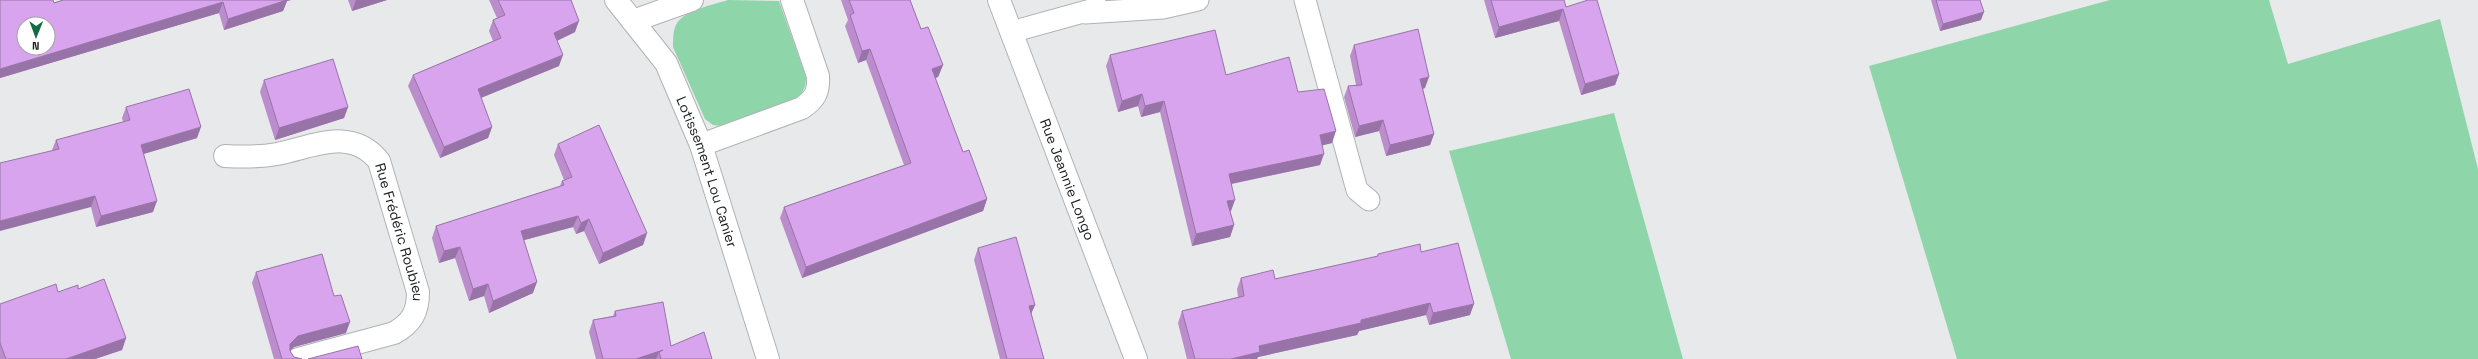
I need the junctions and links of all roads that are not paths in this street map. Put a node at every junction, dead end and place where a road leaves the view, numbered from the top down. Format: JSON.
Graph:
{"nodes":[{"id":1,"x":616,"y":0,"type":"edge"},
{"id":2,"x":692,"y":0,"type":"edge"},
{"id":3,"x":792,"y":0,"type":"edge"},
{"id":4,"x":999,"y":0,"type":"edge"},
{"id":5,"x":1120,"y":0,"type":"edge"},
{"id":6,"x":1198,"y":0,"type":"edge"},
{"id":7,"x":1306,"y":0,"type":"edge"},
{"id":8,"x":1085,"y":13,"type":"junction"},
{"id":9,"x":633,"y":21,"type":"junction"},
{"id":10,"x":1011,"y":32,"type":"junction"},
{"id":11,"x":702,"y":145,"type":"junction"},
{"id":12,"x":225,"y":156,"type":"dead end"},
{"id":13,"x":1359,"y":197,"type":"dead end"},
{"id":14,"x":298,"y":359,"type":"edge"},
{"id":15,"x":768,"y":359,"type":"edge"},
{"id":16,"x":1136,"y":359,"type":"edge"}],
"edges":[{"from":1,"to":9,"type":"street","name":"Lotissement Lou Canier"},
{"from":2,"to":9,"type":"street"},
{"from":3,"to":11,"type":"street"},
{"from":4,"to":10,"type":"street","name":"Rue Jeannie Longo"},
{"from":5,"to":8,"type":"lane"},
{"from":6,"to":8,"type":"lane"},
{"from":7,"to":13,"type":"lane"},
{"from":8,"to":10,"type":"lane"},
{"from":9,"to":11,"type":"street","name":"Lotissement Lou Canier"},
{"from":10,"to":16,"type":"street","name":"Rue Jeannie Longo"},
{"from":11,"to":15,"type":"street","name":"Lotissement Lou Canier"},
{"from":12,"to":14,"type":"street","name":"Rue Frédéric Roubieu"}]}
